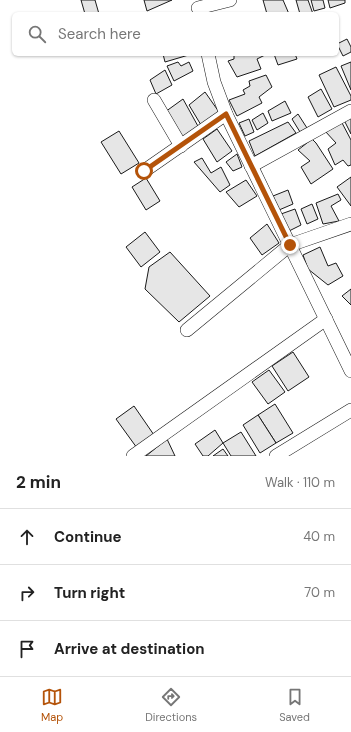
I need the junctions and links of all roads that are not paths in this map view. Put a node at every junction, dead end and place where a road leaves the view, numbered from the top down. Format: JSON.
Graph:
{"nodes":[{"id":1,"x":230,"y":0,"type":"edge"},
{"id":2,"x":198,"y":7,"type":"edge"},
{"id":3,"x":208,"y":56,"type":"edge"},
{"id":4,"x":154,"y":100,"type":"dead end"},
{"id":5,"x":351,"y":111,"type":"edge"},
{"id":6,"x":226,"y":114,"type":"junction"},
{"id":7,"x":181,"y":146,"type":"junction"},
{"id":8,"x":251,"y":166,"type":"junction"},
{"id":9,"x":144,"y":171,"type":"dead end"},
{"id":10,"x":351,"y":224,"type":"edge"},
{"id":11,"x":290,"y":245,"type":"junction"},
{"id":12,"x":326,"y":320,"type":"junction"},
{"id":13,"x":187,"y":330,"type":"dead end"},
{"id":14,"x":351,"y":371,"type":"edge"},
{"id":15,"x":351,"y":410,"type":"edge"},
{"id":16,"x":133,"y":456,"type":"edge"},
{"id":17,"x":276,"y":456,"type":"edge"}],
"edges":[{"from":1,"to":2,"type":"street"},
{"from":3,"to":6,"type":"street"},
{"from":4,"to":7,"type":"street"},
{"from":5,"to":8,"type":"street"},
{"from":6,"to":7,"type":"street"},
{"from":6,"to":8,"type":"street"},
{"from":7,"to":9,"type":"street"},
{"from":8,"to":11,"type":"street"},
{"from":10,"to":11,"type":"street"},
{"from":11,"to":12,"type":"street"},
{"from":11,"to":13,"type":"street"},
{"from":12,"to":14,"type":"street"},
{"from":12,"to":16,"type":"street"},
{"from":15,"to":17,"type":"street"}]}
